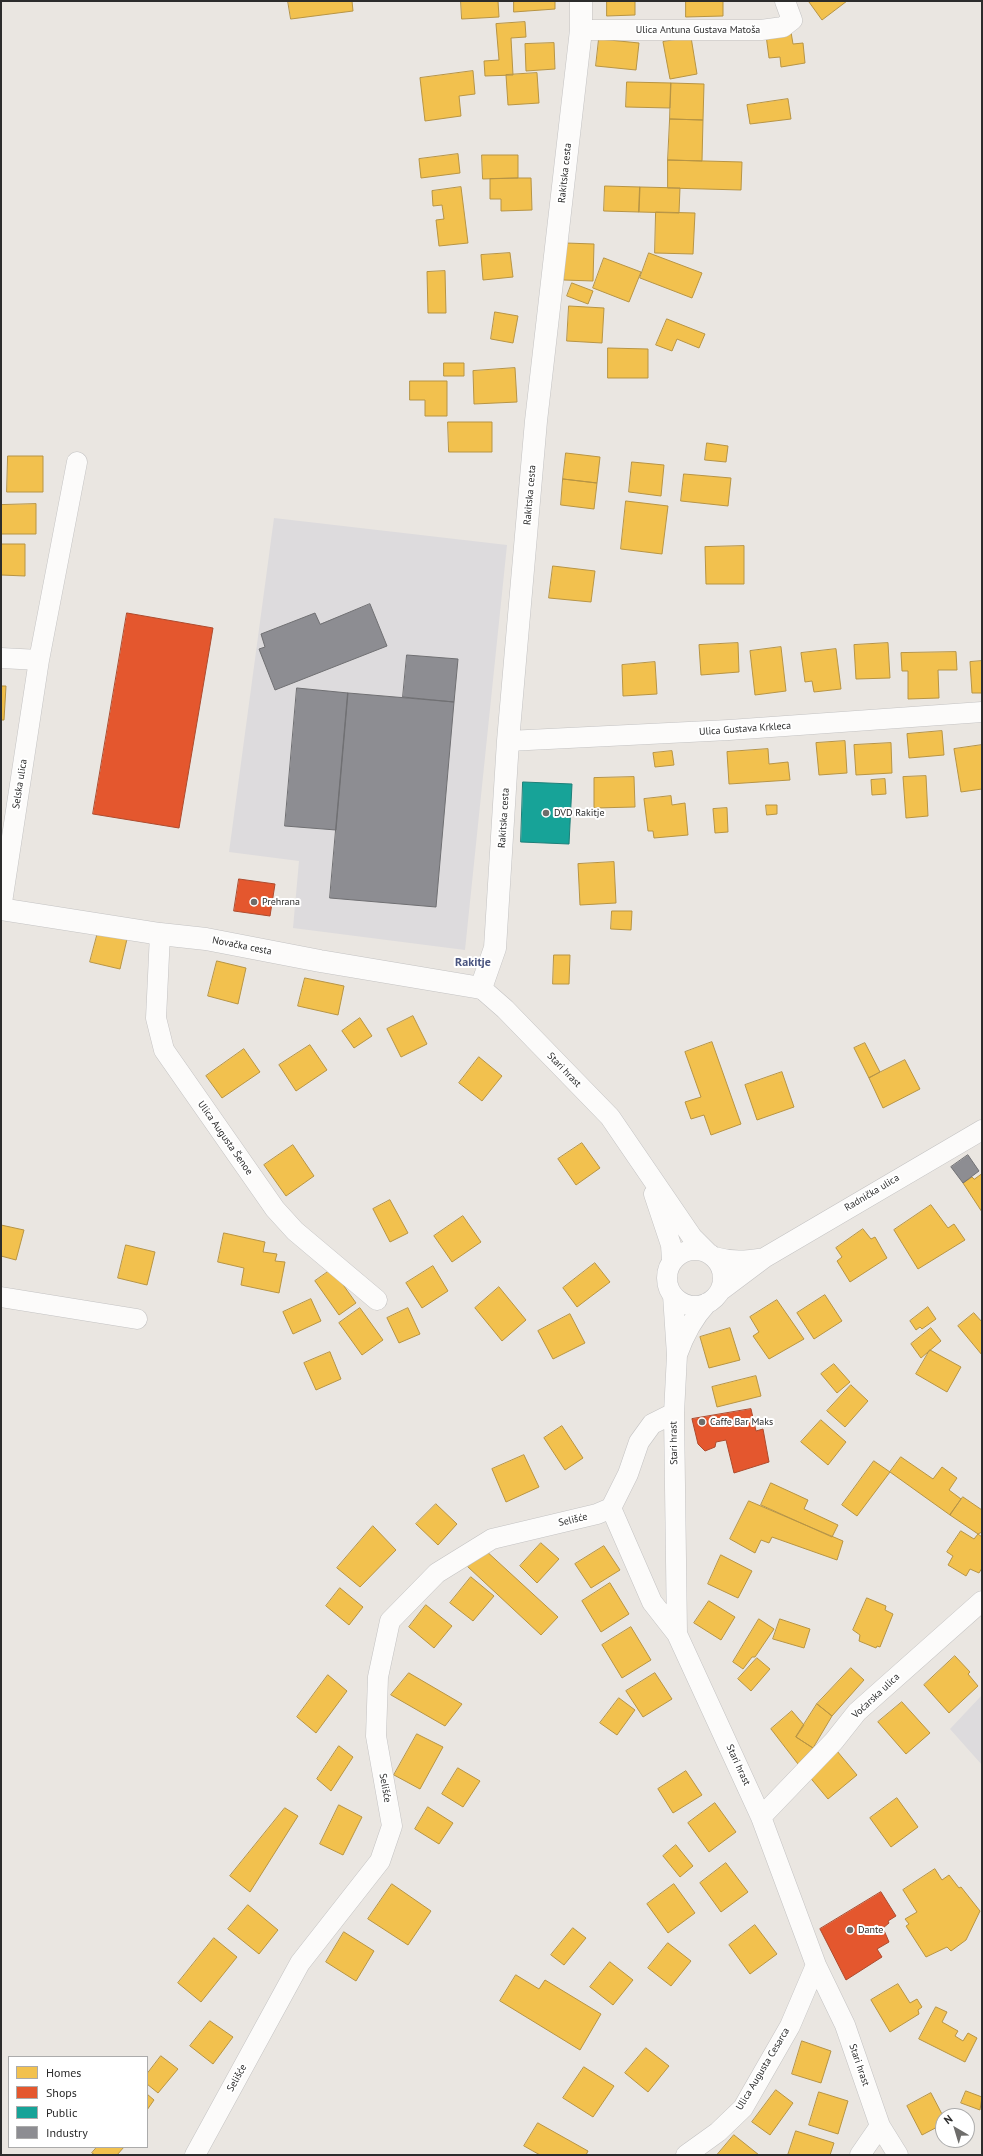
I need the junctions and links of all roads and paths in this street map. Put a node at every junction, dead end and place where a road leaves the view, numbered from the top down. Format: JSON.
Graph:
{"nodes":[{"id":1,"x":581,"y":1,"type":"edge"},
{"id":2,"x":785,"y":1,"type":"edge"},
{"id":3,"x":581,"y":30,"type":"junction"},
{"id":4,"x":77,"y":462,"type":"dead end"},
{"id":5,"x":1,"y":658,"type":"edge"},
{"id":6,"x":38,"y":660,"type":"junction"},
{"id":7,"x":982,"y":712,"type":"edge"},
{"id":8,"x":508,"y":742,"type":"junction"},
{"id":9,"x":1,"y":909,"type":"edge"},
{"id":10,"x":160,"y":934,"type":"junction"},
{"id":11,"x":482,"y":988,"type":"junction"},
{"id":12,"x":982,"y":1130,"type":"edge"},
{"id":13,"x":639,"y":1159,"type":"junction"},
{"id":14,"x":710,"y":1254,"type":"junction"},
{"id":15,"x":764,"y":1258,"type":"junction"},
{"id":16,"x":672,"y":1260,"type":"junction"},
{"id":17,"x":673,"y":1295,"type":"junction"},
{"id":18,"x":1,"y":1297,"type":"edge"},
{"id":19,"x":713,"y":1297,"type":"junction"},
{"id":20,"x":378,"y":1300,"type":"dead end"},
{"id":21,"x":137,"y":1319,"type":"dead end"},
{"id":22,"x":677,"y":1355,"type":"junction"},
{"id":23,"x":674,"y":1414,"type":"junction"},
{"id":24,"x":611,"y":1508,"type":"junction"},
{"id":25,"x":982,"y":1601,"type":"edge"},
{"id":26,"x":677,"y":1634,"type":"junction"},
{"id":27,"x":761,"y":1817,"type":"junction"},
{"id":28,"x":816,"y":1965,"type":"junction"},
{"id":29,"x":880,"y":2126,"type":"junction"},
{"id":30,"x":195,"y":2155,"type":"edge"},
{"id":31,"x":686,"y":2155,"type":"edge"},
{"id":32,"x":860,"y":2155,"type":"edge"},
{"id":33,"x":898,"y":2155,"type":"edge"}],
"edges":[{"from":1,"to":3,"type":"street","name":"Rakitska cesta"},
{"from":2,"to":3,"type":"street","name":"Ulica Antuna Gustava Matoša"},
{"from":3,"to":8,"type":"street","name":"Rakitska cesta"},
{"from":4,"to":6,"type":"street","name":"Selska ulica"},
{"from":5,"to":6,"type":"street"},
{"from":6,"to":9,"type":"street","name":"Selska ulica"},
{"from":7,"to":8,"type":"street","name":"Ulica Gustava Krkleca"},
{"from":8,"to":11,"type":"street","name":"Rakitska cesta"},
{"from":9,"to":10,"type":"street","name":"Novačka cesta"},
{"from":10,"to":11,"type":"street","name":"Novačka cesta"},
{"from":10,"to":20,"type":"street","name":"Ulica Augusta Šenoe"},
{"from":11,"to":13,"type":"street","name":"Stari hrast"},
{"from":12,"to":15,"type":"street","name":"Radnička ulica"},
{"from":13,"to":14,"type":"street","name":"Stari hrast"},
{"from":13,"to":16,"type":"street","name":"Stari hrast"},
{"from":14,"to":15,"type":"street","name":"Radnička ulica"},
{"from":14,"to":16,"type":"street"},
{"from":14,"to":19,"type":"street"},
{"from":15,"to":19,"type":"street","name":"Radnička ulica"},
{"from":16,"to":17,"type":"street"},
{"from":17,"to":19,"type":"street"},
{"from":17,"to":22,"type":"street","name":"Stari hrast"},
{"from":18,"to":21,"type":"street"},
{"from":19,"to":22,"type":"street","name":"Stari hrast"},
{"from":22,"to":23,"type":"street","name":"Stari hrast"},
{"from":23,"to":24,"type":"street"},
{"from":23,"to":26,"type":"street","name":"Stari hrast"},
{"from":24,"to":26,"type":"street"},
{"from":24,"to":30,"type":"street","name":"Selišće"},
{"from":25,"to":27,"type":"street","name":"Voćarska ulica"},
{"from":26,"to":27,"type":"street","name":"Stari hrast"},
{"from":27,"to":28,"type":"street","name":"Stari hrast"},
{"from":28,"to":29,"type":"street","name":"Stari hrast"},
{"from":28,"to":31,"type":"street","name":"Ulica Augusta Cesarca"},
{"from":29,"to":32,"type":"street"},
{"from":29,"to":33,"type":"street","name":"Stari hrast"}]}
